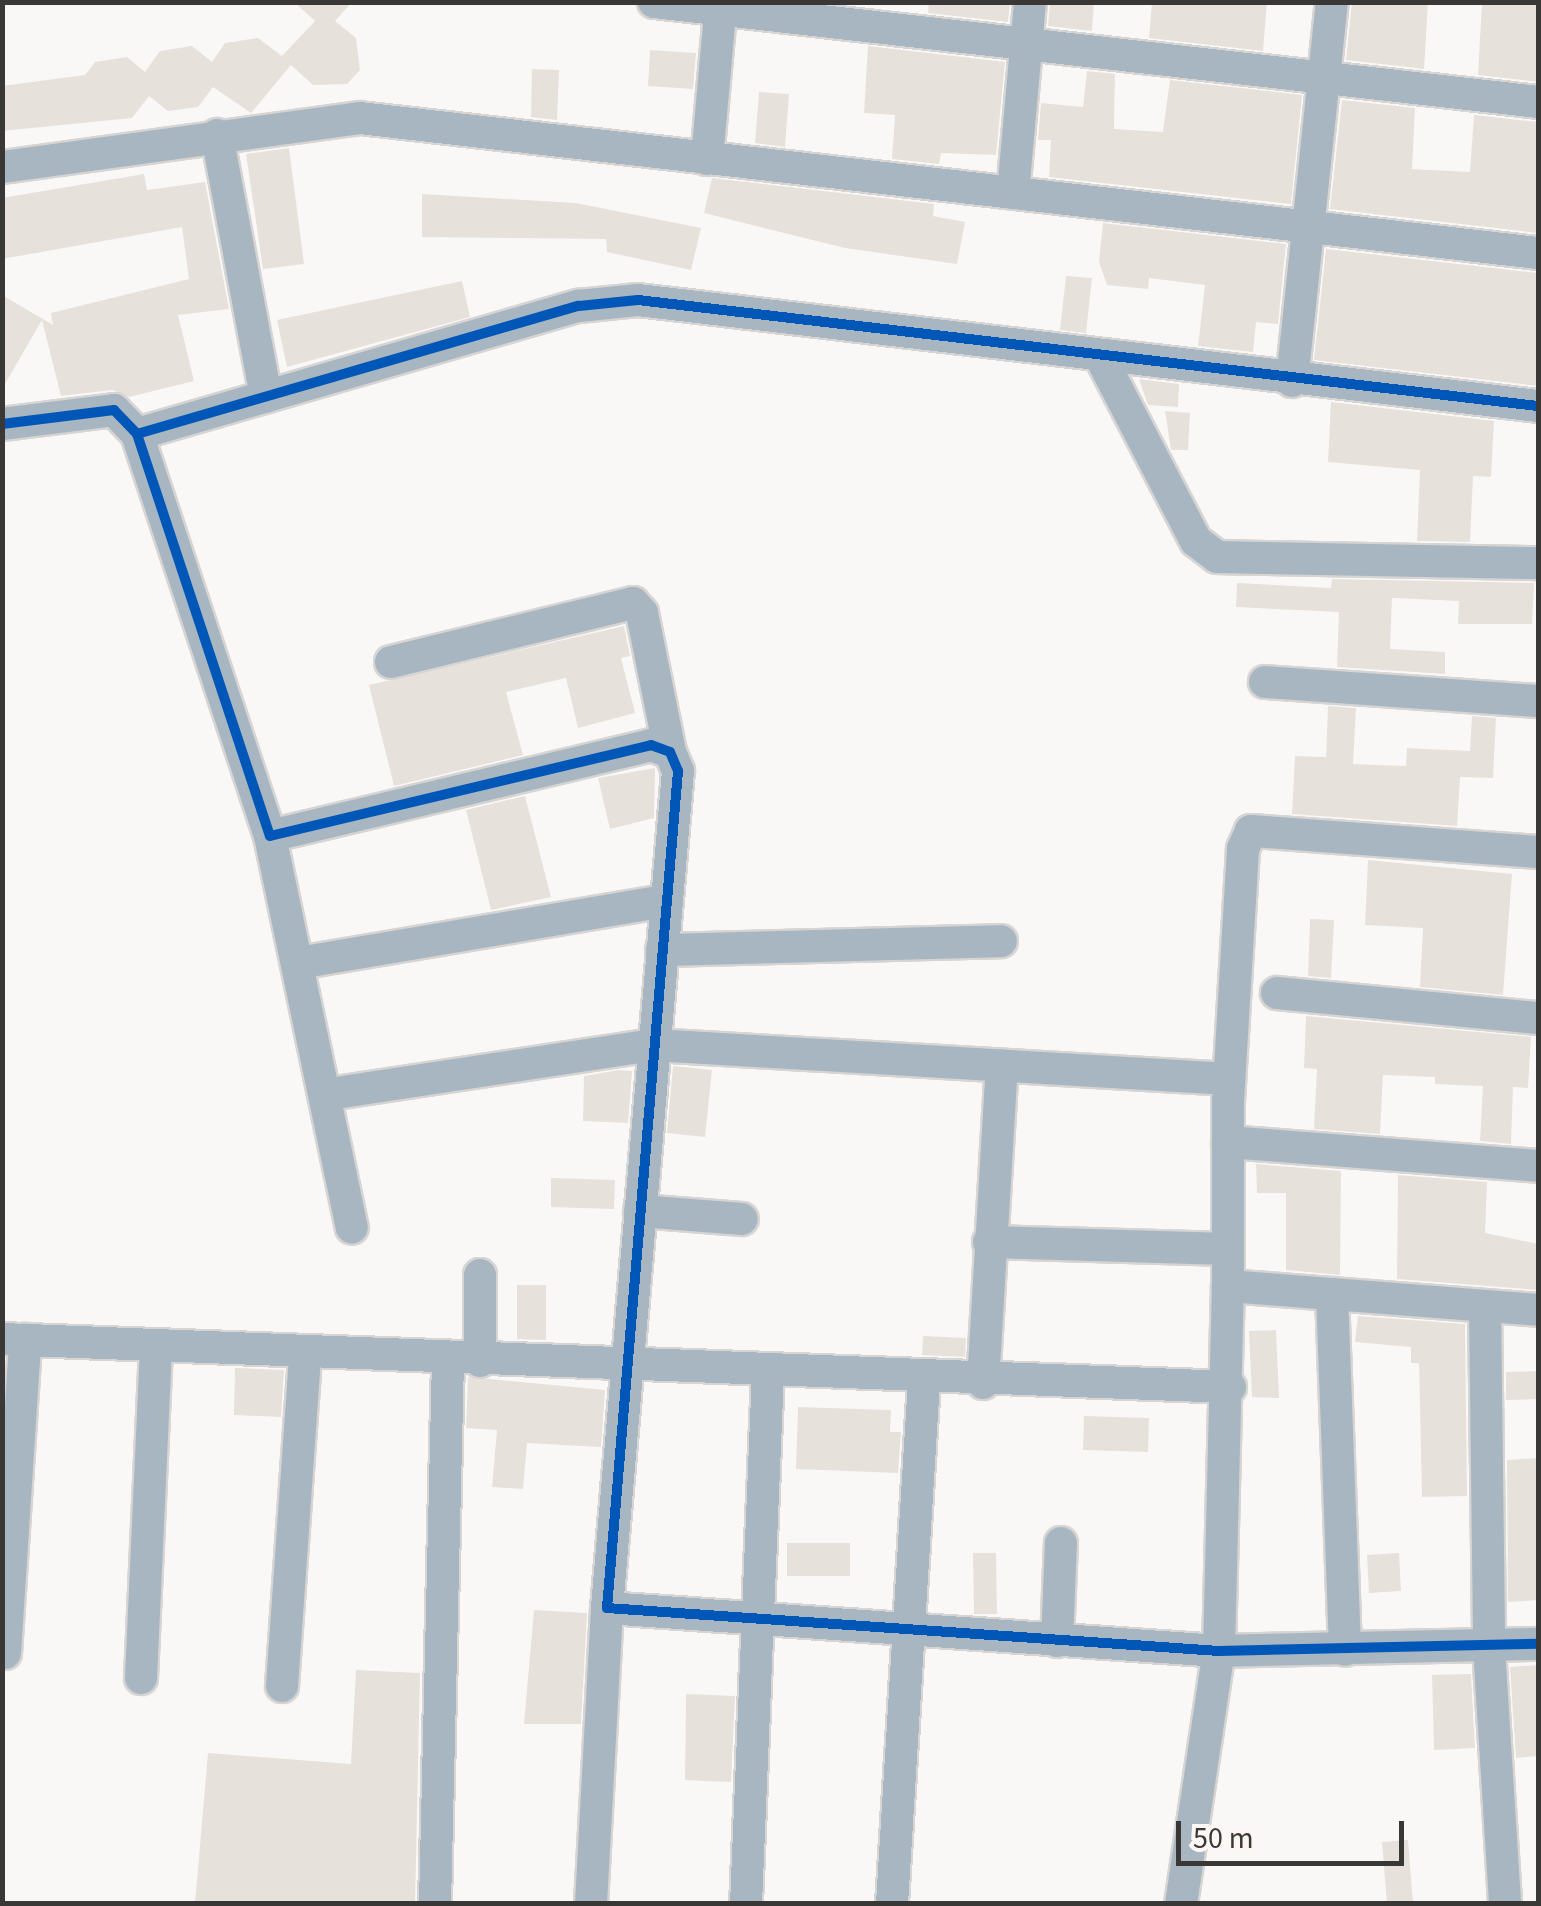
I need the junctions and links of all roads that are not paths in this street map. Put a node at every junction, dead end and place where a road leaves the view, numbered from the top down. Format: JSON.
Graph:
{"nodes":[{"id":1,"x":654,"y":2,"type":"edge"},
{"id":2,"x":1030,"y":2,"type":"edge"},
{"id":3,"x":1332,"y":2,"type":"edge"},
{"id":4,"x":721,"y":6,"type":"edge"},
{"id":5,"x":1026,"y":46,"type":"junction"},
{"id":6,"x":1325,"y":79,"type":"junction"},
{"id":7,"x":1538,"y":102,"type":"edge"},
{"id":8,"x":217,"y":135,"type":"junction"},
{"id":9,"x":707,"y":159,"type":"junction"},
{"id":10,"x":2,"y":168,"type":"edge"},
{"id":11,"x":1013,"y":193,"type":"junction"},
{"id":12,"x":1309,"y":227,"type":"junction"},
{"id":13,"x":1538,"y":253,"type":"edge"},
{"id":14,"x":1101,"y":358,"type":"junction"},
{"id":15,"x":1292,"y":380,"type":"junction"},
{"id":16,"x":266,"y":396,"type":"junction"},
{"id":17,"x":1538,"y":406,"type":"edge"},
{"id":18,"x":2,"y":424,"type":"edge"},
{"id":19,"x":137,"y":434,"type":"junction"},
{"id":20,"x":1538,"y":563,"type":"edge"},
{"id":21,"x":391,"y":662,"type":"dead end"},
{"id":22,"x":1265,"y":682,"type":"dead end"},
{"id":23,"x":1538,"y":701,"type":"edge"},
{"id":24,"x":670,"y":752,"type":"junction"},
{"id":25,"x":270,"y":836,"type":"junction"},
{"id":26,"x":1538,"y":852,"type":"edge"},
{"id":27,"x":666,"y":901,"type":"junction"},
{"id":28,"x":1001,"y":941,"type":"dead end"},
{"id":29,"x":662,"y":950,"type":"junction"},
{"id":30,"x":298,"y":963,"type":"junction"},
{"id":31,"x":1277,"y":993,"type":"dead end"},
{"id":32,"x":1538,"y":1018,"type":"edge"},
{"id":33,"x":654,"y":1045,"type":"junction"},
{"id":34,"x":1002,"y":1066,"type":"junction"},
{"id":35,"x":1229,"y":1079,"type":"junction"},
{"id":36,"x":329,"y":1094,"type":"junction"},
{"id":37,"x":1228,"y":1142,"type":"junction"},
{"id":38,"x":1538,"y":1166,"type":"edge"},
{"id":39,"x":640,"y":1211,"type":"junction"},
{"id":40,"x":742,"y":1219,"type":"dead end"},
{"id":41,"x":352,"y":1228,"type":"dead end"},
{"id":42,"x":989,"y":1242,"type":"junction"},
{"id":43,"x":1228,"y":1249,"type":"junction"},
{"id":44,"x":480,"y":1276,"type":"dead end"},
{"id":45,"x":1228,"y":1286,"type":"junction"},
{"id":46,"x":1332,"y":1294,"type":"junction"},
{"id":47,"x":1485,"y":1306,"type":"junction"},
{"id":48,"x":1538,"y":1310,"type":"edge"},
{"id":49,"x":14,"y":1340,"type":"edge"},
{"id":50,"x":156,"y":1346,"type":"junction"},
{"id":51,"x":304,"y":1353,"type":"junction"},
{"id":52,"x":464,"y":1360,"type":"junction"},
{"id":53,"x":626,"y":1368,"type":"junction"},
{"id":54,"x":768,"y":1372,"type":"junction"},
{"id":55,"x":924,"y":1381,"type":"junction"},
{"id":56,"x":983,"y":1383,"type":"junction"},
{"id":57,"x":1230,"y":1387,"type":"junction"},
{"id":58,"x":1061,"y":1543,"type":"dead end"},
{"id":59,"x":606,"y":1608,"type":"junction"},
{"id":60,"x":756,"y":1620,"type":"junction"},
{"id":61,"x":910,"y":1631,"type":"junction"},
{"id":62,"x":1057,"y":1640,"type":"junction"},
{"id":63,"x":1538,"y":1644,"type":"edge"},
{"id":64,"x":1490,"y":1648,"type":"junction"},
{"id":65,"x":1345,"y":1650,"type":"junction"},
{"id":66,"x":1219,"y":1651,"type":"junction"},
{"id":67,"x":5,"y":1652,"type":"dead end"},
{"id":68,"x":140,"y":1678,"type":"dead end"},
{"id":69,"x":282,"y":1686,"type":"dead end"},
{"id":70,"x":435,"y":1904,"type":"edge"},
{"id":71,"x":591,"y":1904,"type":"edge"},
{"id":72,"x":746,"y":1904,"type":"edge"},
{"id":73,"x":892,"y":1904,"type":"edge"},
{"id":74,"x":1181,"y":1904,"type":"edge"},
{"id":75,"x":1505,"y":1904,"type":"edge"}],
"edges":[{"from":1,"to":4,"type":"street"},
{"from":2,"to":5,"type":"street"},
{"from":3,"to":6,"type":"street"},
{"from":4,"to":5,"type":"street"},
{"from":4,"to":9,"type":"street"},
{"from":5,"to":6,"type":"street"},
{"from":5,"to":11,"type":"street"},
{"from":6,"to":7,"type":"street"},
{"from":6,"to":12,"type":"street"},
{"from":8,"to":9,"type":"street"},
{"from":8,"to":10,"type":"street"},
{"from":8,"to":16,"type":"street"},
{"from":9,"to":11,"type":"street"},
{"from":11,"to":12,"type":"street"},
{"from":12,"to":13,"type":"street"},
{"from":12,"to":15,"type":"street"},
{"from":14,"to":15,"type":"street"},
{"from":14,"to":16,"type":"street"},
{"from":14,"to":20,"type":"street"},
{"from":15,"to":17,"type":"street"},
{"from":16,"to":19,"type":"street"},
{"from":18,"to":19,"type":"street"},
{"from":19,"to":25,"type":"street"},
{"from":21,"to":24,"type":"street"},
{"from":22,"to":23,"type":"street"},
{"from":24,"to":25,"type":"street"},
{"from":24,"to":27,"type":"street"},
{"from":25,"to":30,"type":"street"},
{"from":26,"to":35,"type":"street"},
{"from":27,"to":29,"type":"street"},
{"from":27,"to":30,"type":"street"},
{"from":28,"to":29,"type":"street"},
{"from":29,"to":33,"type":"street"},
{"from":30,"to":36,"type":"street"},
{"from":31,"to":32,"type":"street"},
{"from":33,"to":34,"type":"street"},
{"from":33,"to":36,"type":"street"},
{"from":33,"to":39,"type":"street"},
{"from":34,"to":35,"type":"street"},
{"from":34,"to":42,"type":"street"},
{"from":35,"to":37,"type":"street"},
{"from":36,"to":41,"type":"street"},
{"from":37,"to":38,"type":"street"},
{"from":37,"to":43,"type":"street"},
{"from":39,"to":40,"type":"street"},
{"from":39,"to":53,"type":"street"},
{"from":42,"to":43,"type":"street"},
{"from":42,"to":56,"type":"street"},
{"from":43,"to":45,"type":"street"},
{"from":44,"to":52,"type":"street"},
{"from":45,"to":46,"type":"street"},
{"from":45,"to":57,"type":"street"},
{"from":46,"to":47,"type":"street"},
{"from":46,"to":65,"type":"street"},
{"from":47,"to":48,"type":"street"},
{"from":47,"to":64,"type":"street"},
{"from":49,"to":50,"type":"street"},
{"from":49,"to":67,"type":"street"},
{"from":50,"to":51,"type":"street"},
{"from":50,"to":68,"type":"street"},
{"from":51,"to":52,"type":"street"},
{"from":51,"to":69,"type":"street"},
{"from":52,"to":53,"type":"street"},
{"from":52,"to":70,"type":"street"},
{"from":53,"to":54,"type":"street"},
{"from":53,"to":59,"type":"street"},
{"from":54,"to":55,"type":"street"},
{"from":54,"to":60,"type":"street"},
{"from":55,"to":56,"type":"street"},
{"from":55,"to":61,"type":"street"},
{"from":56,"to":57,"type":"street"},
{"from":57,"to":66,"type":"street"},
{"from":58,"to":62,"type":"street"},
{"from":59,"to":60,"type":"street"},
{"from":59,"to":71,"type":"street"},
{"from":60,"to":61,"type":"street"},
{"from":60,"to":72,"type":"street"},
{"from":61,"to":62,"type":"street"},
{"from":61,"to":73,"type":"street"},
{"from":62,"to":66,"type":"street"},
{"from":63,"to":64,"type":"street"},
{"from":64,"to":65,"type":"street"},
{"from":64,"to":75,"type":"street"},
{"from":65,"to":66,"type":"street"},
{"from":66,"to":74,"type":"street"}]}
